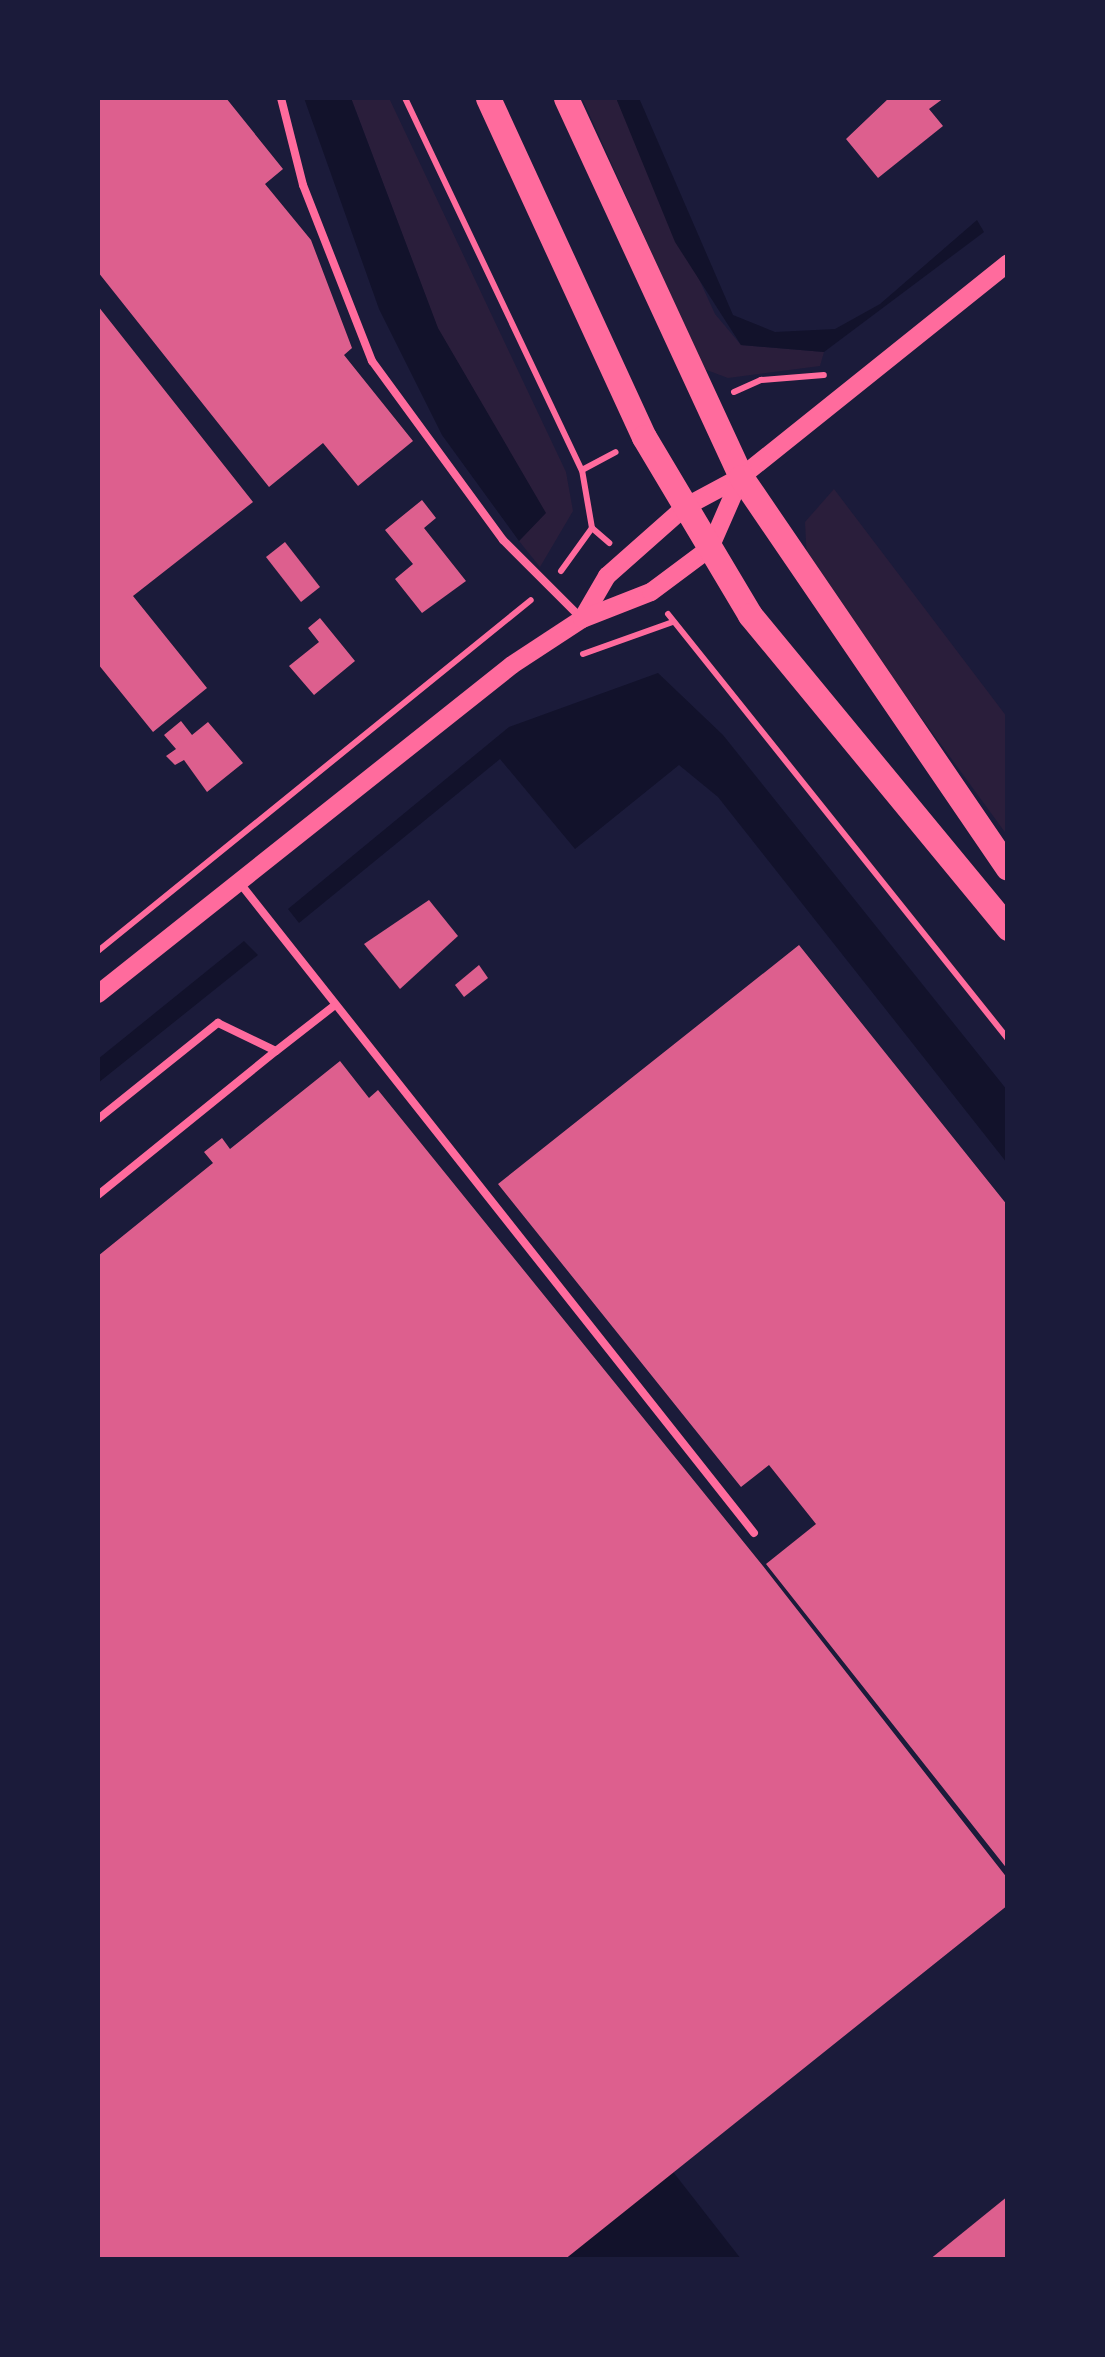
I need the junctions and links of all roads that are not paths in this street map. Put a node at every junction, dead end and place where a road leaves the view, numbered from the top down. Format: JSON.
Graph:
{"nodes":[{"id":1,"x":281,"y":98,"type":"edge"},
{"id":2,"x":488,"y":98,"type":"edge"},
{"id":3,"x":566,"y":98,"type":"edge"},
{"id":4,"x":1008,"y":262,"type":"edge"},
{"id":5,"x":741,"y":477,"type":"junction"},
{"id":6,"x":685,"y":507,"type":"junction"},
{"id":7,"x":710,"y":548,"type":"junction"},
{"id":8,"x":582,"y":619,"type":"junction"},
{"id":9,"x":1008,"y":868,"type":"edge"},
{"id":10,"x":238,"y":882,"type":"junction"},
{"id":11,"x":1008,"y":928,"type":"edge"},
{"id":12,"x":98,"y":994,"type":"edge"},
{"id":13,"x":335,"y":1005,"type":"junction"},
{"id":14,"x":276,"y":1051,"type":"junction"},
{"id":15,"x":98,"y":1119,"type":"edge"},
{"id":16,"x":98,"y":1195,"type":"edge"},
{"id":17,"x":754,"y":1532,"type":"dead end"}],
"edges":[{"from":1,"to":8,"type":"lane"},
{"from":2,"to":6,"type":"main road"},
{"from":3,"to":5,"type":"main road"},
{"from":4,"to":5,"type":"street"},
{"from":5,"to":6,"type":"street"},
{"from":5,"to":7,"type":"street"},
{"from":5,"to":9,"type":"main road"},
{"from":6,"to":7,"type":"main road"},
{"from":6,"to":8,"type":"street"},
{"from":7,"to":8,"type":"street"},
{"from":7,"to":11,"type":"main road"},
{"from":8,"to":10,"type":"street"},
{"from":10,"to":12,"type":"street"},
{"from":10,"to":13,"type":"lane"},
{"from":13,"to":14,"type":"lane"},
{"from":13,"to":17,"type":"lane"},
{"from":14,"to":15,"type":"lane"},
{"from":14,"to":16,"type":"lane"}]}
